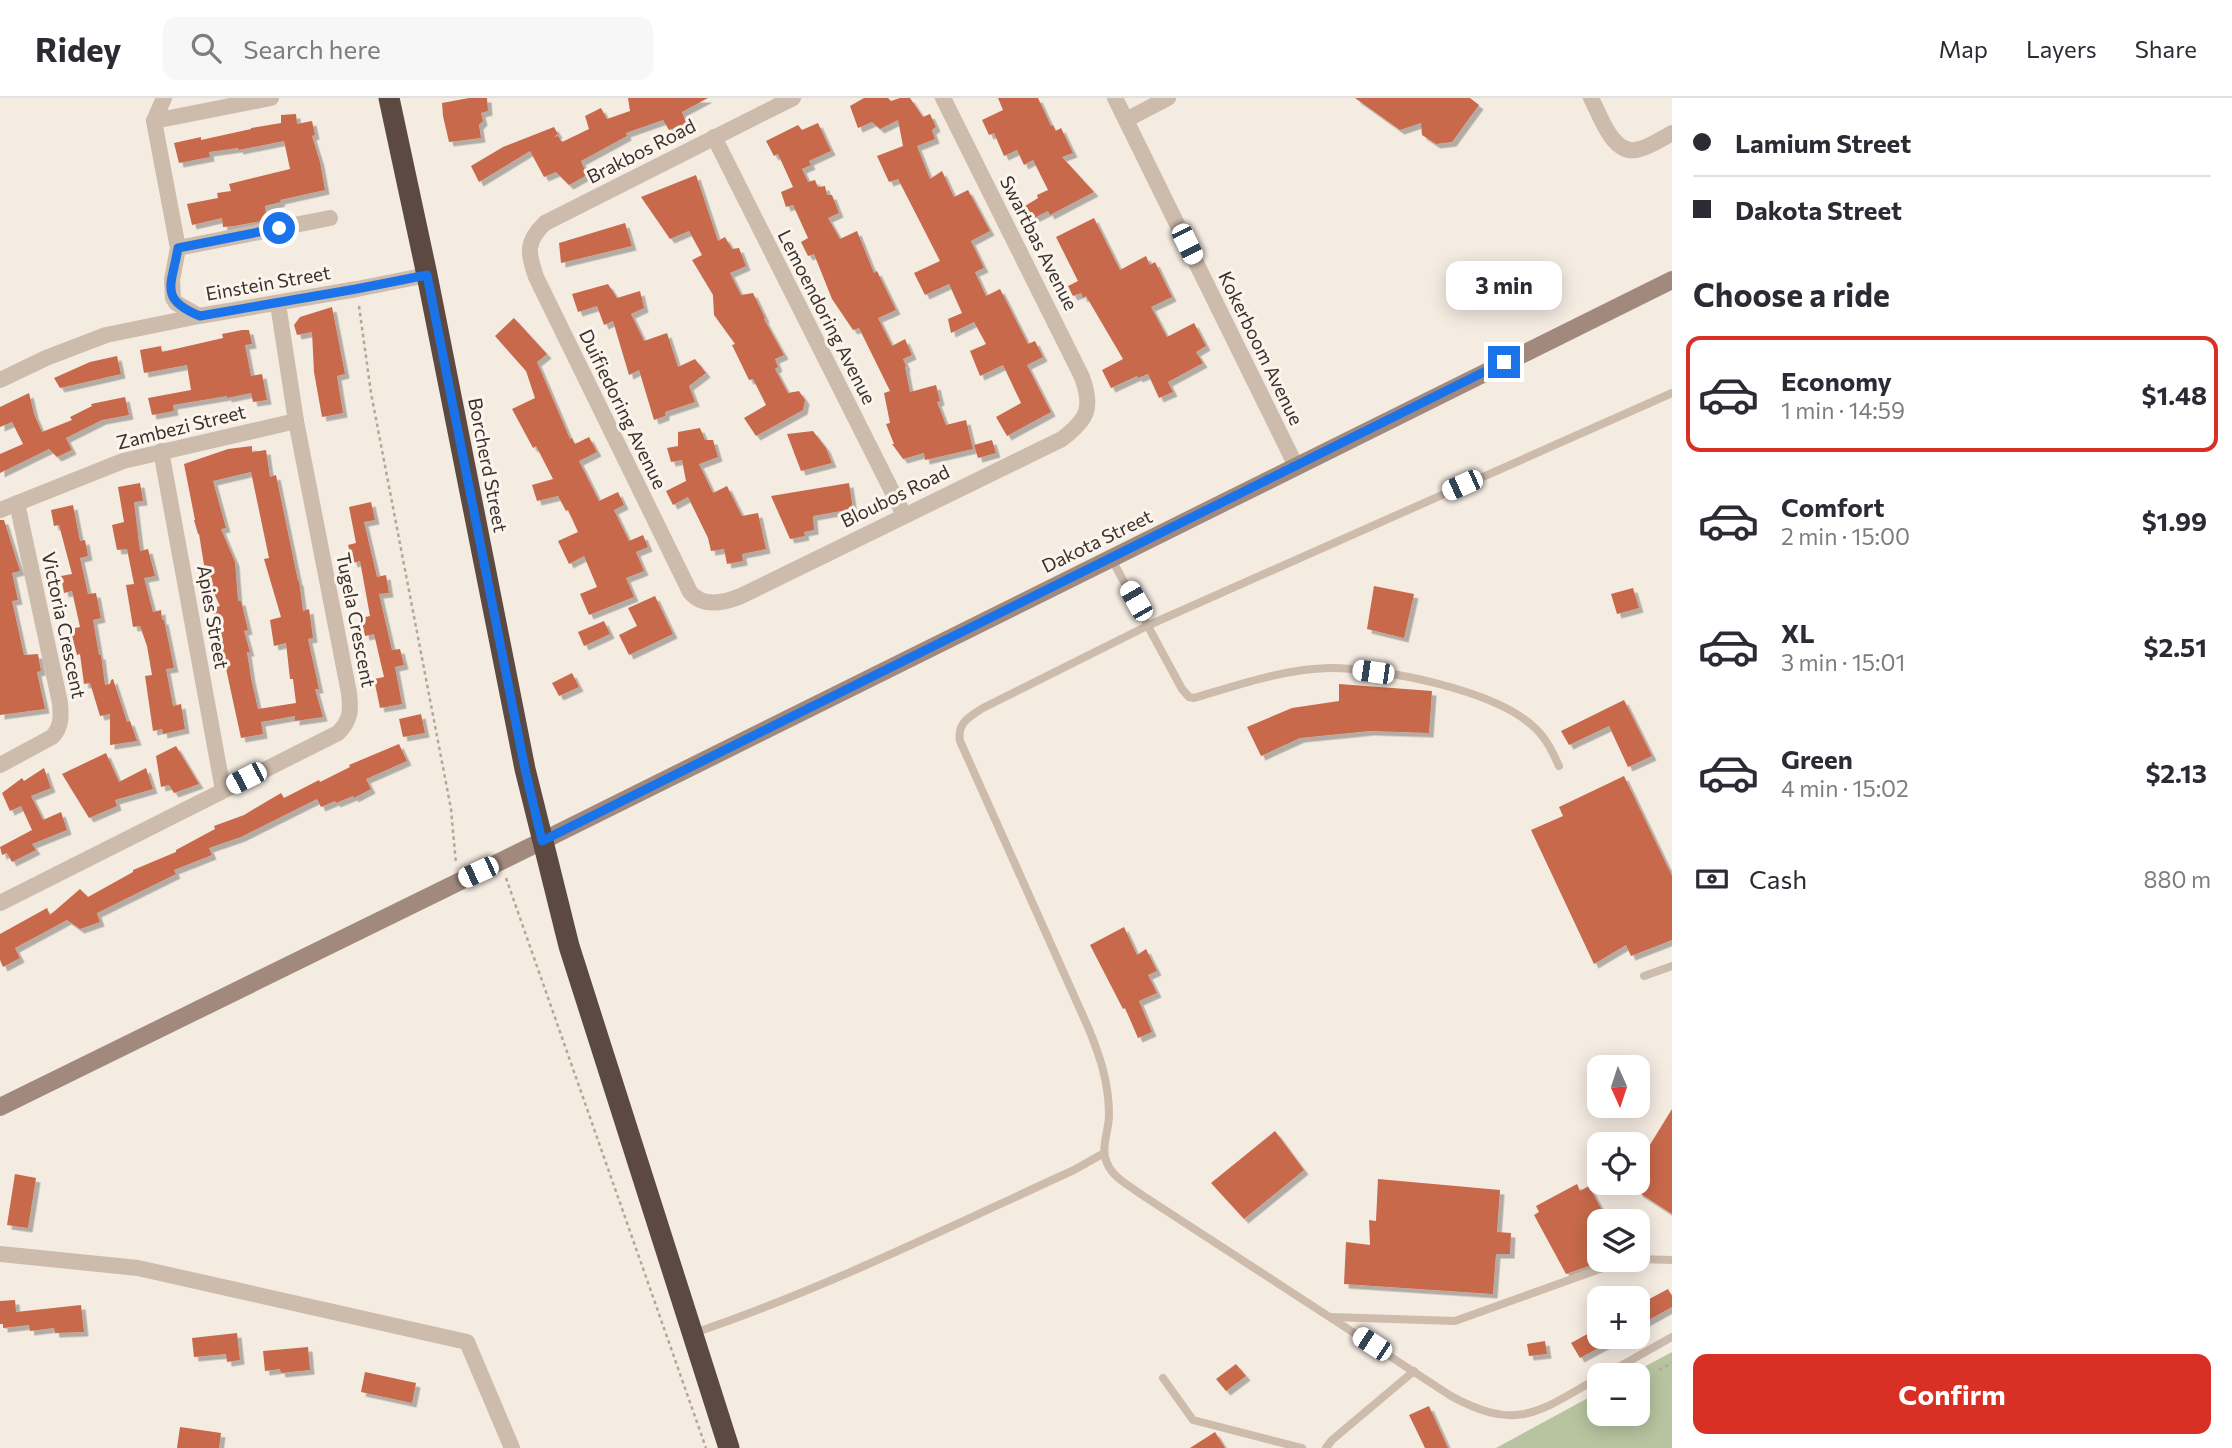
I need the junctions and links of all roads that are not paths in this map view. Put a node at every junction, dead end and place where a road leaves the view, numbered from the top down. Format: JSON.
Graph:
{"nodes":[{"id":1,"x":164,"y":98,"type":"edge"},
{"id":2,"x":271,"y":98,"type":"edge"},
{"id":3,"x":390,"y":98,"type":"edge"},
{"id":4,"x":793,"y":98,"type":"edge"},
{"id":5,"x":943,"y":98,"type":"edge"},
{"id":6,"x":1115,"y":98,"type":"edge"},
{"id":7,"x":1168,"y":98,"type":"edge"},
{"id":8,"x":1591,"y":98,"type":"edge"},
{"id":9,"x":1126,"y":120,"type":"junction"},
{"id":10,"x":154,"y":121,"type":"junction"},
{"id":11,"x":1672,"y":134,"type":"edge"},
{"id":12,"x":714,"y":137,"type":"junction"},
{"id":13,"x":330,"y":218,"type":"dead end"},
{"id":14,"x":545,"y":223,"type":"joint"},
{"id":15,"x":178,"y":248,"type":"junction"},
{"id":16,"x":427,"y":275,"type":"junction"},
{"id":17,"x":1672,"y":280,"type":"edge"},
{"id":18,"x":278,"y":303,"type":"junction"},
{"id":19,"x":200,"y":316,"type":"junction"},
{"id":20,"x":0,"y":380,"type":"edge"},
{"id":21,"x":1672,"y":393,"type":"edge"},
{"id":22,"x":1088,"y":410,"type":"joint"},
{"id":23,"x":296,"y":421,"type":"junction"},
{"id":24,"x":161,"y":451,"type":"junction"},
{"id":25,"x":1296,"y":466,"type":"junction"},
{"id":26,"x":17,"y":503,"type":"junction"},
{"id":27,"x":0,"y":510,"type":"edge"},
{"id":28,"x":904,"y":515,"type":"junction"},
{"id":29,"x":1111,"y":558,"type":"junction"},
{"id":30,"x":709,"y":603,"type":"joint"},
{"id":31,"x":1149,"y":625,"type":"junction"},
{"id":32,"x":0,"y":765,"type":"edge"},
{"id":33,"x":1559,"y":766,"type":"dead end"},
{"id":34,"x":223,"y":790,"type":"junction"},
{"id":35,"x":542,"y":841,"type":"junction"},
{"id":36,"x":0,"y":904,"type":"edge"},
{"id":37,"x":1672,"y":966,"type":"edge"},
{"id":38,"x":1644,"y":976,"type":"dead end"},
{"id":39,"x":0,"y":1107,"type":"edge"},
{"id":40,"x":1104,"y":1153,"type":"junction"},
{"id":41,"x":0,"y":1254,"type":"edge"},
{"id":42,"x":1650,"y":1259,"type":"edge"},
{"id":43,"x":1672,"y":1260,"type":"edge"},
{"id":44,"x":1592,"y":1272,"type":"edge"},
{"id":45,"x":1331,"y":1317,"type":"junction"},
{"id":46,"x":692,"y":1333,"type":"junction"},
{"id":47,"x":1672,"y":1337,"type":"edge"},
{"id":48,"x":1625,"y":1363,"type":"edge"},
{"id":49,"x":1414,"y":1371,"type":"junction"},
{"id":50,"x":1163,"y":1378,"type":"dead end"},
{"id":51,"x":1587,"y":1384,"type":"edge"},
{"id":52,"x":512,"y":1448,"type":"edge"},
{"id":53,"x":729,"y":1448,"type":"edge"},
{"id":54,"x":1302,"y":1448,"type":"edge"},
{"id":55,"x":1326,"y":1448,"type":"edge"}],
"edges":[{"from":1,"to":10,"type":"street"},
{"from":2,"to":10,"type":"street"},
{"from":3,"to":16,"type":"highway","name":"Borcherd Street"},
{"from":4,"to":12,"type":"street","name":"Brakbos Road"},
{"from":5,"to":22,"type":"street","name":"Swartbas Avenue"},
{"from":6,"to":9,"type":"street","name":"Kokerboom Avenue"},
{"from":7,"to":9,"type":"street"},
{"from":8,"to":11,"type":"street"},
{"from":9,"to":25,"type":"street","name":"Kokerboom Avenue"},
{"from":10,"to":15,"type":"street"},
{"from":12,"to":14,"type":"street","name":"Brakbos Road"},
{"from":12,"to":28,"type":"street","name":"Lemoendoring Avenue"},
{"from":13,"to":15,"type":"street"},
{"from":14,"to":30,"type":"street","name":"Duifiedoring Avenue"},
{"from":15,"to":19,"type":"street"},
{"from":16,"to":18,"type":"street","name":"Einstein Street"},
{"from":16,"to":35,"type":"highway","name":"Borcherd Street"},
{"from":17,"to":25,"type":"street","name":"Dakota Street"},
{"from":18,"to":19,"type":"street","name":"Einstein Street"},
{"from":18,"to":23,"type":"street","name":"Tugela Crescent"},
{"from":19,"to":20,"type":"street","name":"Einstein Street"},
{"from":21,"to":31,"type":"lane"},
{"from":22,"to":28,"type":"street","name":"Bloubos Road"},
{"from":23,"to":24,"type":"street","name":"Zambezi Street"},
{"from":23,"to":34,"type":"street","name":"Tugela Crescent"},
{"from":24,"to":26,"type":"street","name":"Zambezi Street"},
{"from":24,"to":34,"type":"street","name":"Apies Street"},
{"from":25,"to":29,"type":"street","name":"Dakota Street"},
{"from":26,"to":27,"type":"street","name":"Zambezi Street"},
{"from":26,"to":32,"type":"street","name":"Victoria Crescent"},
{"from":28,"to":30,"type":"street","name":"Bloubos Road"},
{"from":29,"to":31,"type":"lane"},
{"from":29,"to":35,"type":"street","name":"Dakota Street"},
{"from":31,"to":33,"type":"lane"},
{"from":31,"to":40,"type":"lane"},
{"from":34,"to":36,"type":"street","name":"Tugela Crescent"},
{"from":35,"to":39,"type":"street","name":"Dakota Street"},
{"from":35,"to":46,"type":"highway","name":"Borcherd Street"},
{"from":37,"to":38,"type":"lane"},
{"from":40,"to":45,"type":"lane"},
{"from":40,"to":46,"type":"lane"},
{"from":41,"to":52,"type":"street"},
{"from":42,"to":43,"type":"lane"},
{"from":44,"to":45,"type":"lane"},
{"from":45,"to":49,"type":"lane"},
{"from":46,"to":53,"type":"highway","name":"Borcherd Street"},
{"from":47,"to":48,"type":"lane"},
{"from":49,"to":51,"type":"lane"},
{"from":49,"to":55,"type":"lane"},
{"from":50,"to":54,"type":"lane"}]}
